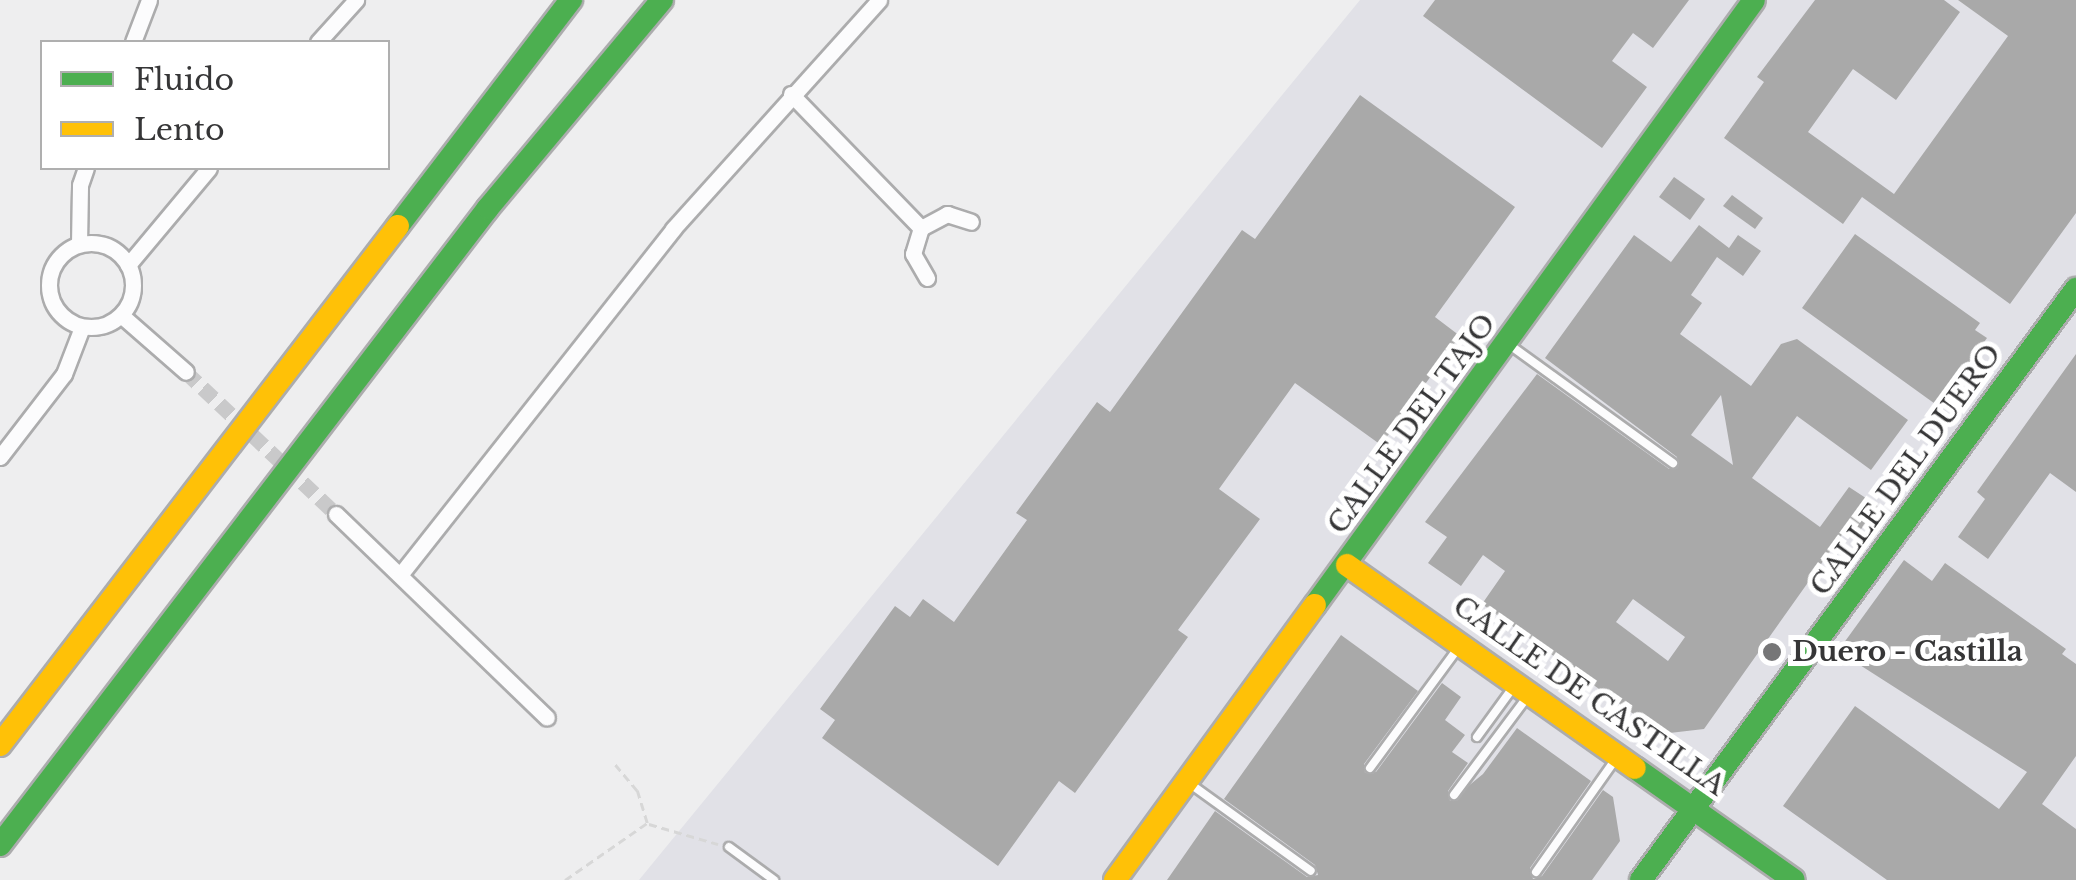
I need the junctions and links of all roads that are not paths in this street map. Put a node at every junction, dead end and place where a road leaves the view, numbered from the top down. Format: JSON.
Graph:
{"nodes":[{"id":1,"x":150,"y":0,"type":"edge"},
{"id":2,"x":356,"y":0,"type":"edge"},
{"id":3,"x":571,"y":0,"type":"edge"},
{"id":4,"x":662,"y":0,"type":"edge"},
{"id":5,"x":678,"y":0,"type":"edge"},
{"id":6,"x":878,"y":0,"type":"edge"},
{"id":7,"x":1754,"y":0,"type":"edge"},
{"id":8,"x":135,"y":40,"type":"edge"},
{"id":9,"x":320,"y":40,"type":"edge"},
{"id":10,"x":791,"y":94,"type":"junction"},
{"id":11,"x":558,"y":121,"type":"junction"},
{"id":12,"x":86,"y":170,"type":"edge"},
{"id":13,"x":208,"y":170,"type":"edge"},
{"id":14,"x":971,"y":222,"type":"dead end"},
{"id":15,"x":921,"y":228,"type":"junction"},
{"id":16,"x":80,"y":244,"type":"junction"},
{"id":17,"x":128,"y":265,"type":"junction"},
{"id":18,"x":927,"y":278,"type":"dead end"},
{"id":19,"x":2076,"y":289,"type":"edge"},
{"id":20,"x":121,"y":315,"type":"junction"},
{"id":21,"x":82,"y":327,"type":"junction"},
{"id":22,"x":1507,"y":342,"type":"junction"},
{"id":23,"x":186,"y":372,"type":"tunnel mouth"},
{"id":24,"x":0,"y":456,"type":"edge"},
{"id":25,"x":1673,"y":463,"type":"dead end"},
{"id":26,"x":336,"y":514,"type":"tunnel mouth"},
{"id":27,"x":1347,"y":565,"type":"junction"},
{"id":28,"x":400,"y":575,"type":"junction"},
{"id":29,"x":1461,"y":644,"type":"junction"},
{"id":30,"x":1524,"y":687,"type":"junction"},
{"id":31,"x":546,"y":718,"type":"dead end"},
{"id":32,"x":1476,"y":736,"type":"dead end"},
{"id":33,"x":0,"y":744,"type":"edge"},
{"id":34,"x":1619,"y":753,"type":"junction"},
{"id":35,"x":1370,"y":768,"type":"dead end"},
{"id":36,"x":1188,"y":783,"type":"junction"},
{"id":37,"x":1454,"y":795,"type":"dead end"},
{"id":38,"x":1696,"y":807,"type":"junction"},
{"id":39,"x":0,"y":845,"type":"edge"},
{"id":40,"x":729,"y":847,"type":"road end"},
{"id":41,"x":1312,"y":871,"type":"dead end"},
{"id":42,"x":1536,"y":872,"type":"dead end"},
{"id":43,"x":774,"y":880,"type":"edge"},
{"id":44,"x":1115,"y":880,"type":"edge"},
{"id":45,"x":1641,"y":880,"type":"edge"},
{"id":46,"x":1794,"y":880,"type":"edge"}],
"edges":[{"from":1,"to":8,"type":"street"},
{"from":2,"to":9,"type":"street"},
{"from":3,"to":33,"type":"main road"},
{"from":4,"to":11,"type":"main road"},
{"from":5,"to":11,"type":"main road"},
{"from":6,"to":10,"type":"street"},
{"from":7,"to":22,"type":"main road","name":"CALLE DEL TAJO"},
{"from":10,"to":15,"type":"street"},
{"from":10,"to":28,"type":"street"},
{"from":11,"to":39,"type":"main road"},
{"from":12,"to":16,"type":"street"},
{"from":13,"to":17,"type":"street"},
{"from":14,"to":15,"type":"street"},
{"from":15,"to":18,"type":"street"},
{"from":16,"to":17,"type":"street"},
{"from":16,"to":21,"type":"street"},
{"from":17,"to":20,"type":"street"},
{"from":19,"to":38,"type":"main road","name":"CALLE DEL DUERO"},
{"from":20,"to":21,"type":"street"},
{"from":20,"to":23,"type":"street"},
{"from":21,"to":24,"type":"street"},
{"from":22,"to":25,"type":"lane"},
{"from":22,"to":27,"type":"main road","name":"CALLE DEL TAJO"},
{"from":26,"to":28,"type":"street"},
{"from":27,"to":29,"type":"main road","name":"CALLE DE CASTILLA"},
{"from":27,"to":36,"type":"main road","name":"CALLE DEL TAJO"},
{"from":28,"to":31,"type":"street"},
{"from":29,"to":30,"type":"main road","name":"CALLE DE CASTILLA"},
{"from":29,"to":35,"type":"lane"},
{"from":30,"to":32,"type":"lane"},
{"from":30,"to":34,"type":"main road","name":"CALLE DE CASTILLA"},
{"from":30,"to":37,"type":"lane"},
{"from":34,"to":38,"type":"main road","name":"CALLE DE CASTILLA"},
{"from":34,"to":42,"type":"lane"},
{"from":36,"to":41,"type":"lane"},
{"from":36,"to":44,"type":"main road","name":"CALLE DEL TAJO"},
{"from":38,"to":45,"type":"main road","name":"CALLE DEL DUERO"},
{"from":38,"to":46,"type":"main road","name":"CALLE DE CASTILLA"},
{"from":40,"to":43,"type":"lane"}]}
